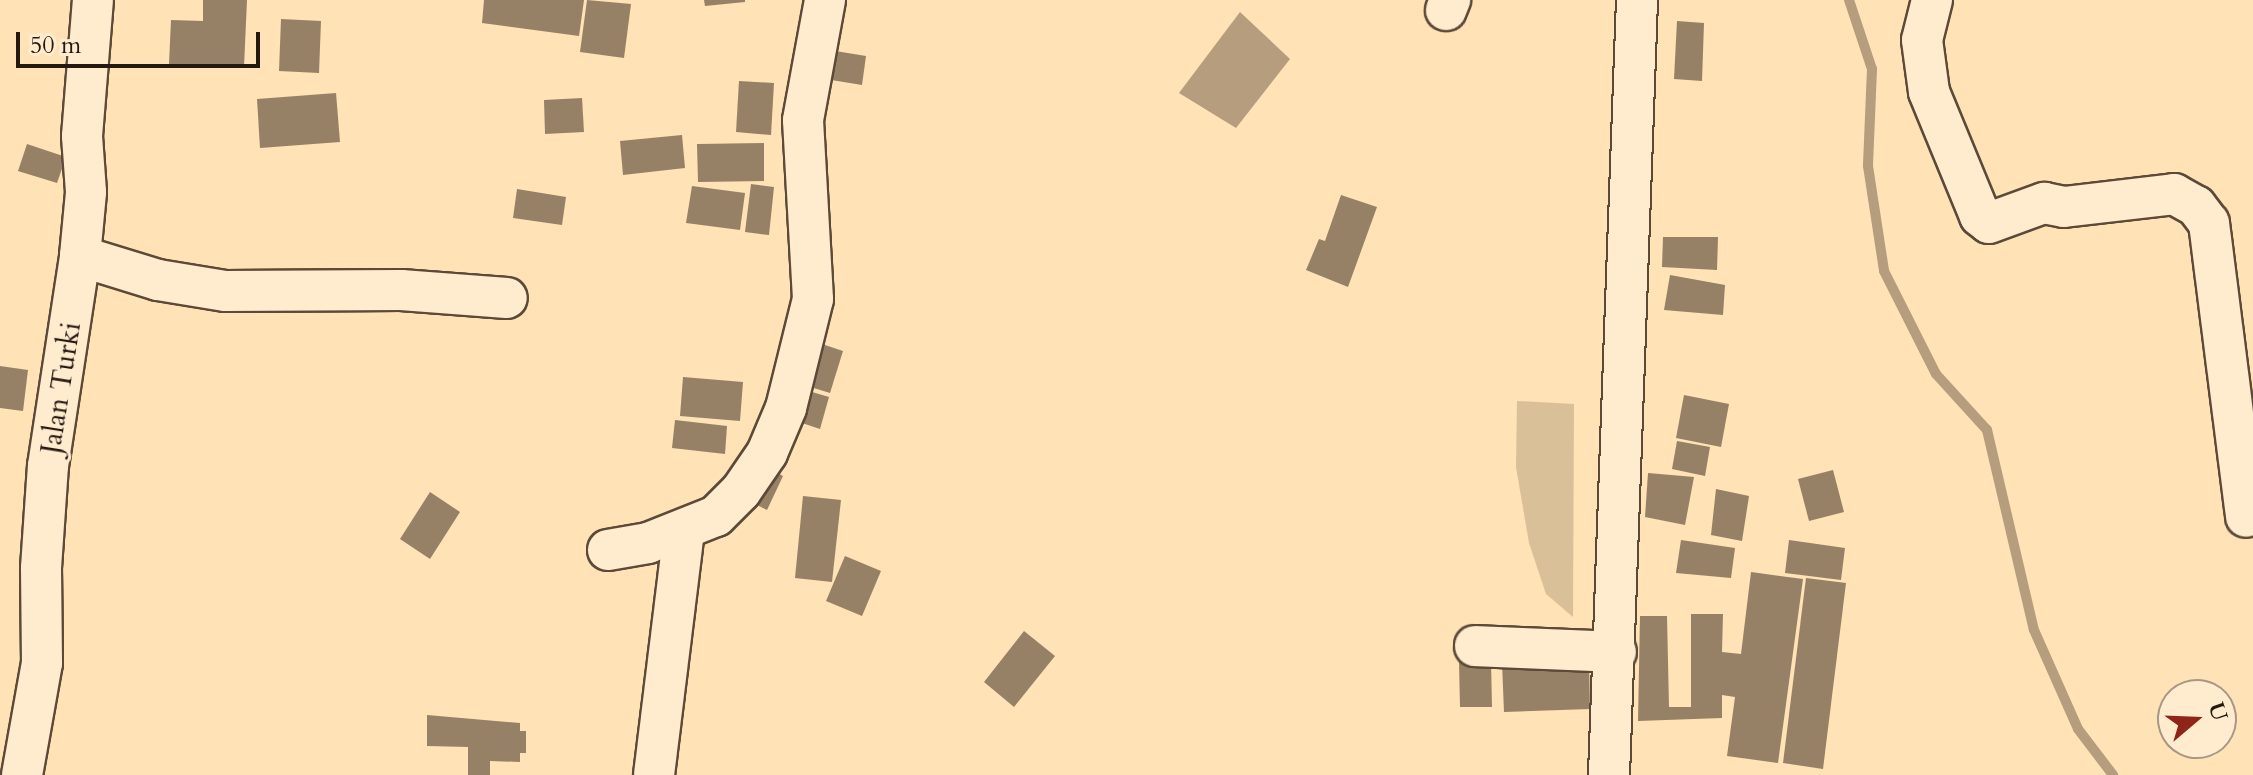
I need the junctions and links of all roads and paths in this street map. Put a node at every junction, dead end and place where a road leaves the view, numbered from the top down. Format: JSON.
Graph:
{"nodes":[{"id":1,"x":93,"y":0,"type":"edge"},
{"id":2,"x":825,"y":0,"type":"edge"},
{"id":3,"x":1637,"y":0,"type":"edge"},
{"id":4,"x":1932,"y":0,"type":"edge"},
{"id":5,"x":80,"y":256,"type":"junction"},
{"id":6,"x":507,"y":298,"type":"dead end"},
{"id":7,"x":2246,"y":517,"type":"dead end"},
{"id":8,"x":684,"y":531,"type":"junction"},
{"id":9,"x":608,"y":550,"type":"dead end"},
{"id":10,"x":1475,"y":646,"type":"dead end"},
{"id":11,"x":1616,"y":652,"type":"junction"},
{"id":12,"x":22,"y":775,"type":"edge"},
{"id":13,"x":654,"y":775,"type":"edge"},
{"id":14,"x":1609,"y":775,"type":"edge"}],
"edges":[{"from":1,"to":5,"type":"street","name":"Jalan Turki"},
{"from":2,"to":8,"type":"street"},
{"from":3,"to":11,"type":"street"},
{"from":4,"to":7,"type":"street"},
{"from":5,"to":6,"type":"street"},
{"from":5,"to":12,"type":"street","name":"Jalan Turki"},
{"from":8,"to":9,"type":"street"},
{"from":8,"to":13,"type":"street"},
{"from":10,"to":11,"type":"street"},
{"from":11,"to":14,"type":"street"}]}
